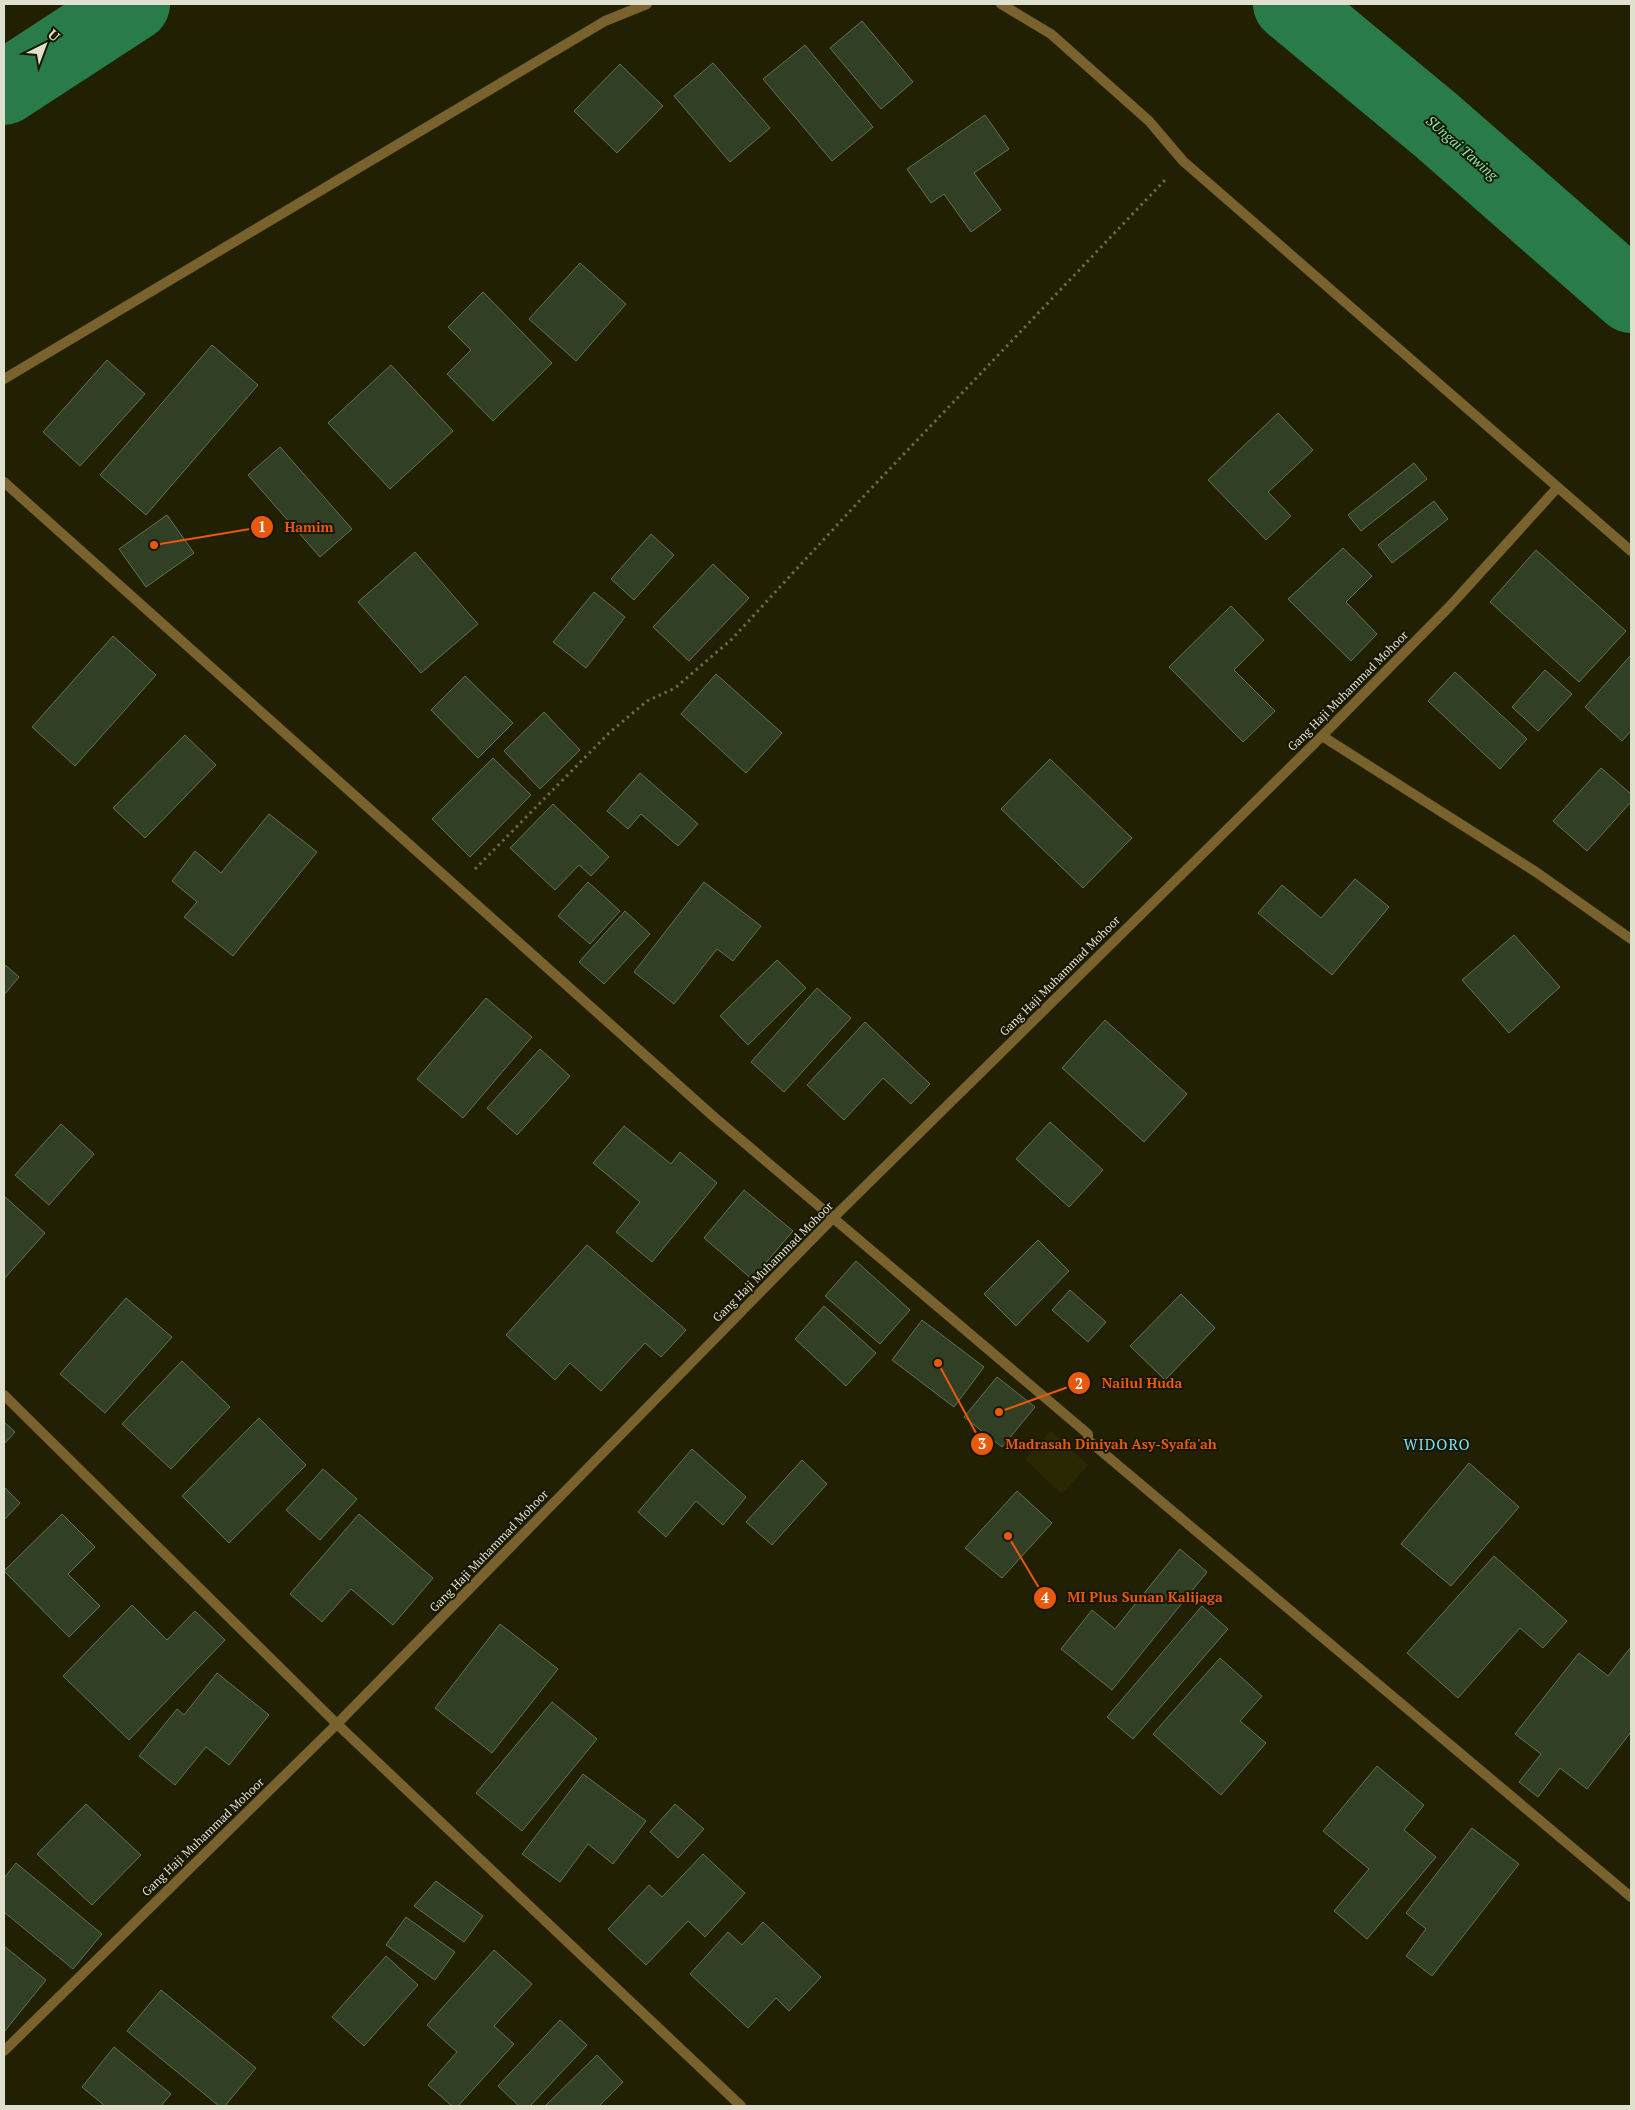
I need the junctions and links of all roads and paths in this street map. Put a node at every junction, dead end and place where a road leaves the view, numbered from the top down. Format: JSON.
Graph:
{"nodes":[{"id":1,"x":647,"y":4,"type":"edge"},
{"id":2,"x":1001,"y":4,"type":"edge"},
{"id":3,"x":1183,"y":161,"type":"junction"},
{"id":4,"x":4,"y":379,"type":"edge"},
{"id":5,"x":4,"y":482,"type":"edge"},
{"id":6,"x":1557,"y":488,"type":"junction"},
{"id":7,"x":1631,"y":551,"type":"edge"},
{"id":8,"x":1322,"y":736,"type":"junction"},
{"id":9,"x":457,"y":887,"type":"junction"},
{"id":10,"x":1631,"y":939,"type":"edge"},
{"id":11,"x":832,"y":1218,"type":"junction"},
{"id":12,"x":4,"y":1395,"type":"edge"},
{"id":13,"x":337,"y":1724,"type":"junction"},
{"id":14,"x":1631,"y":1897,"type":"edge"},
{"id":15,"x":4,"y":2051,"type":"edge"},
{"id":16,"x":741,"y":2106,"type":"edge"}],
"edges":[{"from":1,"to":4,"type":"street"},
{"from":2,"to":3,"type":"street"},
{"from":3,"to":6,"type":"street"},
{"from":3,"to":9,"type":"path"},
{"from":5,"to":9,"type":"street"},
{"from":6,"to":7,"type":"street"},
{"from":6,"to":8,"type":"street","name":"Gang Haji Muhammad Mohoor"},
{"from":8,"to":10,"type":"street"},
{"from":8,"to":11,"type":"street","name":"Gang Haji Muhammad Mohoor"},
{"from":9,"to":11,"type":"street"},
{"from":11,"to":13,"type":"street","name":"Gang Haji Muhammad Mohoor"},
{"from":11,"to":14,"type":"street"},
{"from":12,"to":13,"type":"street"},
{"from":13,"to":15,"type":"street","name":"Gang Haji Muhammad Mohoor"},
{"from":13,"to":16,"type":"street"}]}
